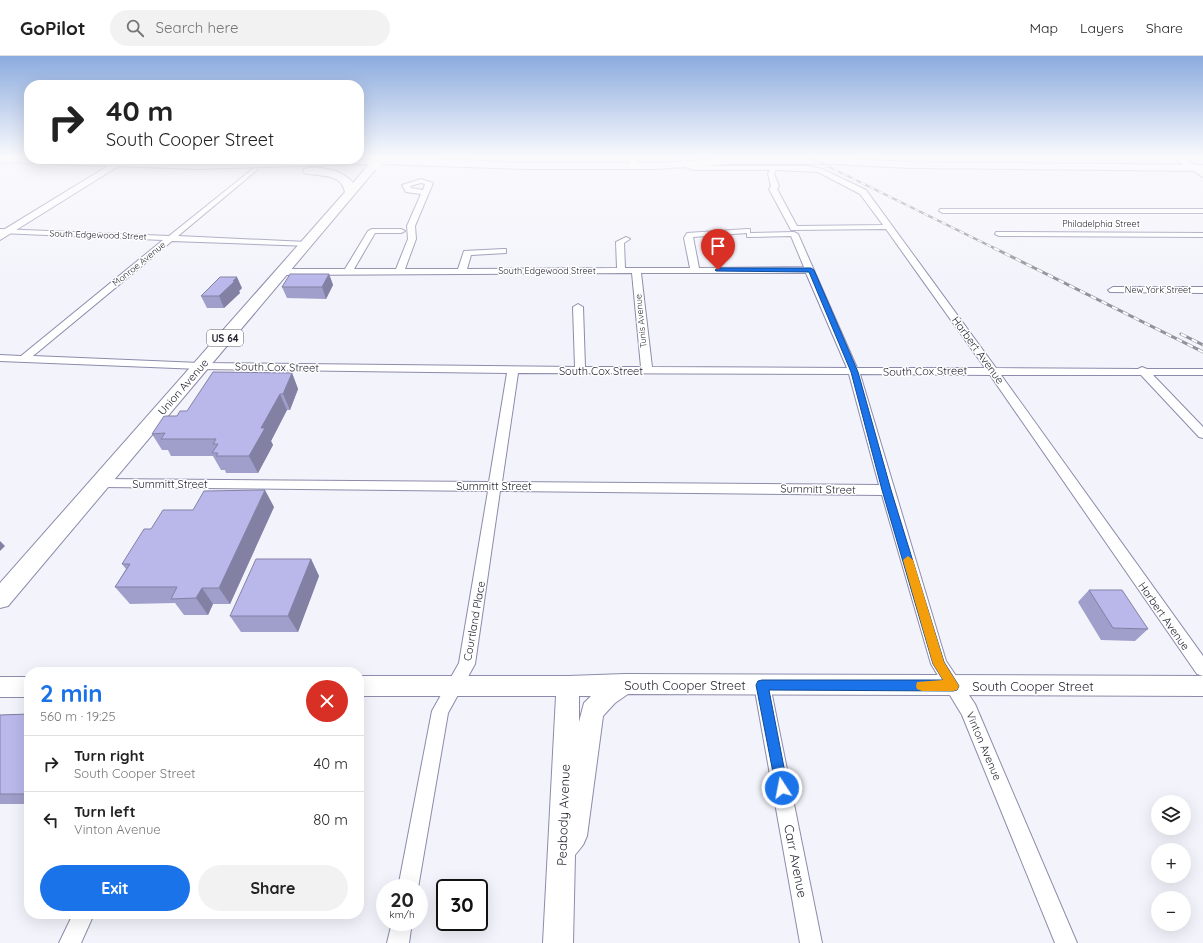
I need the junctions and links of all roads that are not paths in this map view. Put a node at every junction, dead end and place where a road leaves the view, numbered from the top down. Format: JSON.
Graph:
{"nodes":[{"id":1,"x":62,"y":197,"type":"edge"},
{"id":2,"x":222,"y":197,"type":"edge"},
{"id":3,"x":347,"y":197,"type":"edge"},
{"id":4,"x":423,"y":197,"type":"edge"},
{"id":5,"x":777,"y":197,"type":"edge"},
{"id":6,"x":867,"y":197,"type":"edge"},
{"id":7,"x":943,"y":211,"type":"dead end"},
{"id":8,"x":1203,"y":211,"type":"edge"},
{"id":9,"x":889,"y":227,"type":"junction"},
{"id":10,"x":401,"y":231,"type":"dead end"},
{"id":11,"x":3,"y":233,"type":"edge"},
{"id":12,"x":795,"y":233,"type":"junction"},
{"id":13,"x":999,"y":234,"type":"dead end"},
{"id":14,"x":1203,"y":235,"type":"edge"},
{"id":15,"x":896,"y":236,"type":"junction"},
{"id":16,"x":172,"y":238,"type":"junction"},
{"id":17,"x":626,"y":239,"type":"dead end"},
{"id":18,"x":307,"y":244,"type":"junction"},
{"id":19,"x":503,"y":251,"type":"dead end"},
{"id":20,"x":621,"y":270,"type":"junction"},
{"id":21,"x":636,"y":270,"type":"junction"},
{"id":22,"x":695,"y":270,"type":"junction"},
{"id":23,"x":811,"y":270,"type":"junction"},
{"id":24,"x":462,"y":271,"type":"junction"},
{"id":25,"x":283,"y":272,"type":"junction"},
{"id":26,"x":348,"y":272,"type":"junction"},
{"id":27,"x":399,"y":272,"type":"junction"},
{"id":28,"x":1113,"y":290,"type":"dead end"},
{"id":29,"x":1203,"y":290,"type":"edge"},
{"id":30,"x":578,"y":307,"type":"dead end"},
{"id":31,"x":5,"y":358,"type":"edge"},
{"id":32,"x":23,"y":359,"type":"junction"},
{"id":33,"x":0,"y":366,"type":"edge"},
{"id":34,"x":200,"y":366,"type":"junction"},
{"id":35,"x":513,"y":370,"type":"junction"},
{"id":36,"x":580,"y":370,"type":"junction"},
{"id":37,"x":992,"y":370,"type":"junction"},
{"id":38,"x":1142,"y":370,"type":"junction"},
{"id":39,"x":647,"y":371,"type":"junction"},
{"id":40,"x":854,"y":372,"type":"junction"},
{"id":41,"x":1203,"y":372,"type":"edge"},
{"id":42,"x":1203,"y":434,"type":"edge"},
{"id":43,"x":100,"y":483,"type":"junction"},
{"id":44,"x":496,"y":486,"type":"junction"},
{"id":45,"x":887,"y":490,"type":"junction"},
{"id":46,"x":0,"y":599,"type":"edge"},
{"id":47,"x":1203,"y":669,"type":"edge"},
{"id":48,"x":625,"y":684,"type":"junction"},
{"id":49,"x":762,"y":685,"type":"junction"},
{"id":50,"x":364,"y":686,"type":"edge"},
{"id":51,"x":453,"y":686,"type":"junction"},
{"id":52,"x":568,"y":686,"type":"junction"},
{"id":53,"x":953,"y":686,"type":"junction"},
{"id":54,"x":1203,"y":686,"type":"edge"},
{"id":55,"x":0,"y":687,"type":"edge"},
{"id":56,"x":24,"y":687,"type":"edge"},
{"id":57,"x":562,"y":849,"type":"junction"},
{"id":58,"x":410,"y":879,"type":"edge"},
{"id":59,"x":82,"y":919,"type":"edge"},
{"id":60,"x":400,"y":931,"type":"edge"},
{"id":61,"x":70,"y":943,"type":"edge"},
{"id":62,"x":398,"y":943,"type":"edge"},
{"id":63,"x":558,"y":943,"type":"edge"},
{"id":64,"x":812,"y":943,"type":"edge"},
{"id":65,"x":1066,"y":943,"type":"edge"}],
"edges":[{"from":1,"to":11,"type":"main road"},
{"from":2,"to":16,"type":"street","name":"Monroe Avenue"},
{"from":3,"to":18,"type":"main road","name":"Union Avenue","number":"US 64"},
{"from":4,"to":27,"type":"street"},
{"from":5,"to":12,"type":"street","name":"Vinton Avenue"},
{"from":6,"to":9,"type":"street","name":"Harbert Avenue"},
{"from":7,"to":8,"type":"street"},
{"from":9,"to":12,"type":"street"},
{"from":9,"to":15,"type":"street","name":"Harbert Avenue"},
{"from":10,"to":26,"type":"street"},
{"from":11,"to":16,"type":"street","name":"South Edgewood Street"},
{"from":12,"to":15,"type":"street"},
{"from":12,"to":22,"type":"street"},
{"from":12,"to":23,"type":"street","name":"Vinton Avenue"},
{"from":13,"to":14,"type":"street","name":"Philadelphia Street"},
{"from":15,"to":37,"type":"street","name":"Harbert Avenue"},
{"from":16,"to":18,"type":"street","name":"South Edgewood Street"},
{"from":16,"to":32,"type":"street","name":"Monroe Avenue"},
{"from":17,"to":20,"type":"street"},
{"from":18,"to":25,"type":"main road","name":"Union Avenue","number":"US 64"},
{"from":19,"to":24,"type":"street"},
{"from":20,"to":21,"type":"street","name":"South Edgewood Street"},
{"from":20,"to":24,"type":"street","name":"South Edgewood Street"},
{"from":21,"to":22,"type":"street","name":"South Edgewood Street"},
{"from":21,"to":39,"type":"street","name":"Tunis Avenue"},
{"from":22,"to":23,"type":"street","name":"South Edgewood Street"},
{"from":23,"to":40,"type":"street","name":"Vinton Avenue"},
{"from":24,"to":27,"type":"street","name":"South Edgewood Street"},
{"from":25,"to":26,"type":"street","name":"South Edgewood Street"},
{"from":25,"to":34,"type":"main road","name":"Union Avenue","number":"US 64"},
{"from":26,"to":27,"type":"street","name":"South Edgewood Street"},
{"from":28,"to":29,"type":"street","name":"New York Street"},
{"from":30,"to":36,"type":"street"},
{"from":31,"to":32,"type":"street","name":"South Cox Street"},
{"from":31,"to":33,"type":"street"},
{"from":32,"to":34,"type":"street","name":"South Cox Street"},
{"from":34,"to":35,"type":"street","name":"South Cox Street"},
{"from":34,"to":43,"type":"main road","name":"Union Avenue","number":"US 64"},
{"from":35,"to":36,"type":"street","name":"South Cox Street"},
{"from":35,"to":44,"type":"street","name":"Courtland Place"},
{"from":36,"to":39,"type":"street","name":"South Cox Street"},
{"from":37,"to":38,"type":"street","name":"South Cox Street"},
{"from":37,"to":40,"type":"street","name":"South Cox Street"},
{"from":37,"to":47,"type":"street","name":"Harbert Avenue"},
{"from":38,"to":41,"type":"street","name":"South Cox Street"},
{"from":38,"to":42,"type":"street"},
{"from":39,"to":40,"type":"street","name":"South Cox Street"},
{"from":40,"to":45,"type":"street","name":"Vinton Avenue"},
{"from":43,"to":44,"type":"street","name":"Summitt Street"},
{"from":43,"to":46,"type":"main road","name":"Union Avenue","number":"US 64"},
{"from":44,"to":45,"type":"street","name":"Summitt Street"},
{"from":44,"to":51,"type":"street","name":"Courtland Place"},
{"from":45,"to":53,"type":"street","name":"Vinton Avenue"},
{"from":48,"to":49,"type":"main road","name":"South Cooper Street"},
{"from":48,"to":52,"type":"main road","name":"South Cooper Street"},
{"from":48,"to":57,"type":"main road"},
{"from":49,"to":53,"type":"main road","name":"South Cooper Street"},
{"from":49,"to":64,"type":"street","name":"Carr Avenue"},
{"from":50,"to":51,"type":"main road","name":"South Cooper Street"},
{"from":51,"to":52,"type":"main road","name":"South Cooper Street"},
{"from":51,"to":58,"type":"street","name":"Courtland Place"},
{"from":52,"to":57,"type":"main road","name":"Peabody Avenue"},
{"from":53,"to":54,"type":"main road","name":"South Cooper Street"},
{"from":53,"to":65,"type":"street","name":"Vinton Avenue"},
{"from":55,"to":56,"type":"main road"},
{"from":57,"to":63,"type":"main road","name":"Peabody Avenue"},
{"from":59,"to":61,"type":"street"},
{"from":60,"to":62,"type":"street"}]}
